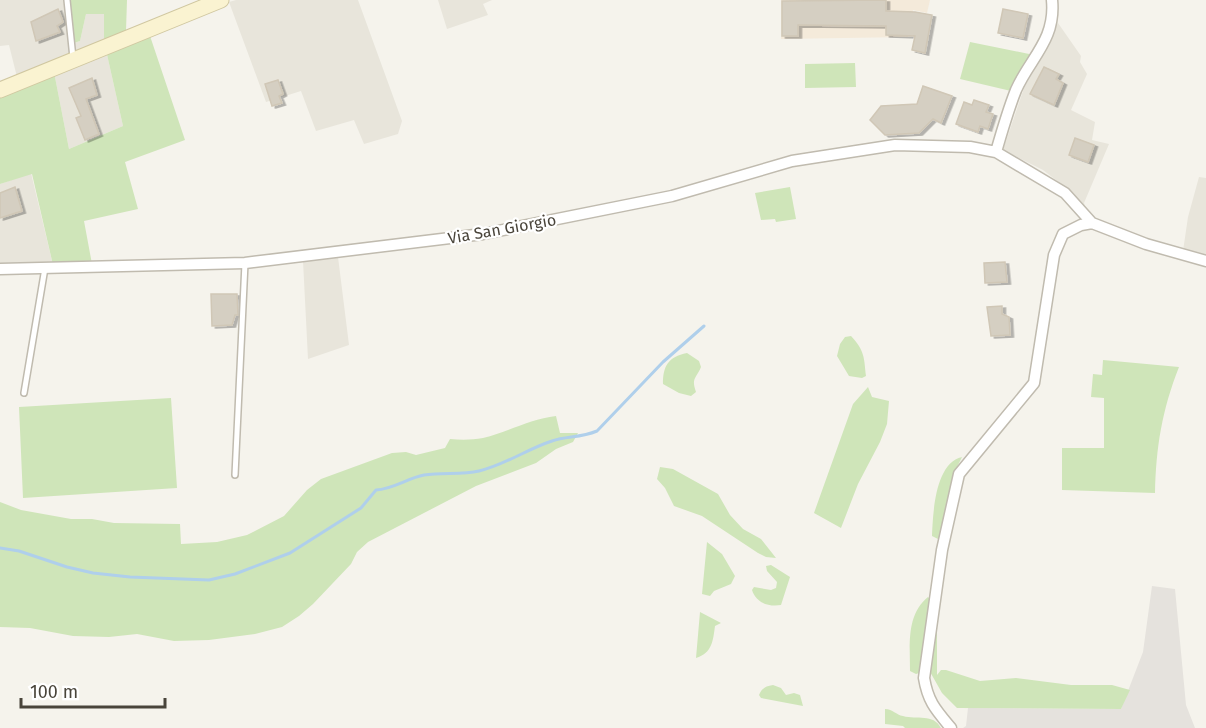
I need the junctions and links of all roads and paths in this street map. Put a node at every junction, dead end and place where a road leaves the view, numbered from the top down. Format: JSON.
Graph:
{"nodes":[{"id":1,"x":67,"y":0,"type":"edge"},
{"id":2,"x":221,"y":0,"type":"edge"},
{"id":3,"x":1052,"y":0,"type":"edge"},
{"id":4,"x":73,"y":59,"type":"junction"},
{"id":5,"x":0,"y":90,"type":"edge"},
{"id":6,"x":996,"y":152,"type":"junction"},
{"id":7,"x":1092,"y":223,"type":"junction"},
{"id":8,"x":1206,"y":261,"type":"edge"},
{"id":9,"x":245,"y":263,"type":"junction"},
{"id":10,"x":45,"y":268,"type":"junction"},
{"id":11,"x":0,"y":269,"type":"edge"},
{"id":12,"x":24,"y":393,"type":"dead end"},
{"id":13,"x":235,"y":475,"type":"dead end"},
{"id":14,"x":951,"y":728,"type":"edge"}],
"edges":[{"from":1,"to":4,"type":"lane"},
{"from":2,"to":4,"type":"street"},
{"from":3,"to":6,"type":"street"},
{"from":4,"to":5,"type":"street"},
{"from":6,"to":7,"type":"street","name":"Via San Giorgio"},
{"from":6,"to":9,"type":"street","name":"Via San Giorgio"},
{"from":7,"to":8,"type":"street"},
{"from":7,"to":14,"type":"street"},
{"from":9,"to":10,"type":"street","name":"Via San Giorgio"},
{"from":9,"to":13,"type":"lane"},
{"from":10,"to":11,"type":"street","name":"Via San Giorgio"},
{"from":10,"to":12,"type":"lane"}]}
